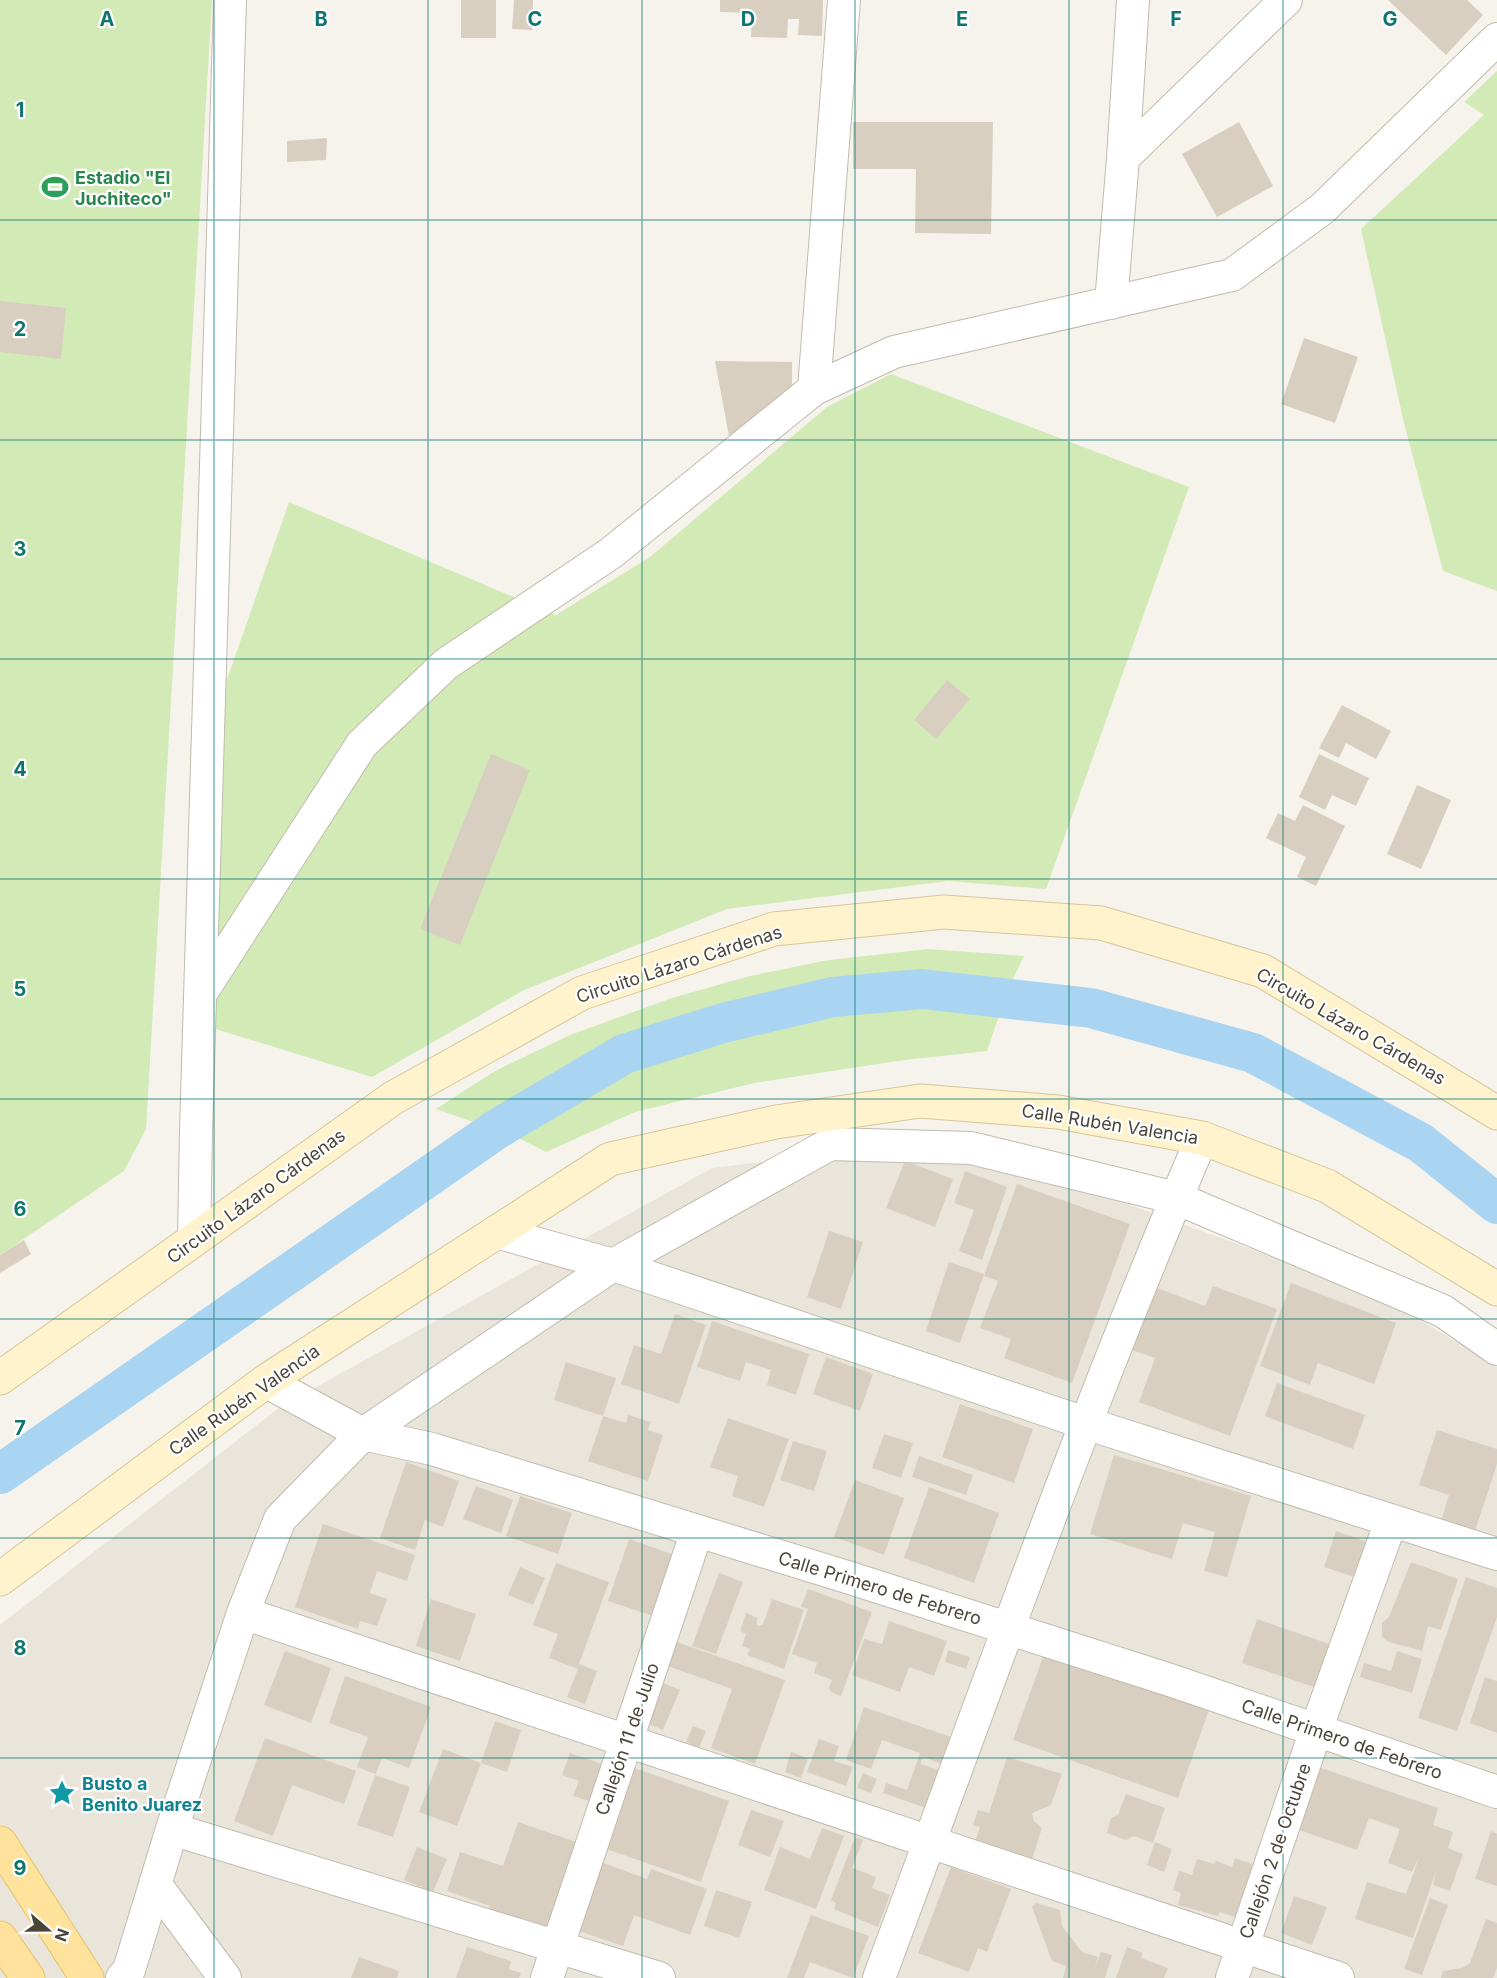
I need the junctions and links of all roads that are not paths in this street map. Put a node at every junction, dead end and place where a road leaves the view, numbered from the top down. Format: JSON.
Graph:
{"nodes":[{"id":1,"x":230,"y":0,"type":"edge"},
{"id":2,"x":844,"y":0,"type":"edge"},
{"id":3,"x":1133,"y":0,"type":"edge"},
{"id":4,"x":1286,"y":0,"type":"edge"},
{"id":5,"x":1497,"y":39,"type":"edge"},
{"id":6,"x":1123,"y":158,"type":"junction"},
{"id":7,"x":1111,"y":303,"type":"junction"},
{"id":8,"x":814,"y":389,"type":"junction"},
{"id":9,"x":201,"y":993,"type":"junction"},
{"id":10,"x":1497,"y":1113,"type":"edge"},
{"id":11,"x":1202,"y":1138,"type":"junction"},
{"id":12,"x":1176,"y":1198,"type":"junction"},
{"id":13,"x":496,"y":1232,"type":"junction"},
{"id":14,"x":194,"y":1240,"type":"junction"},
{"id":15,"x":613,"y":1265,"type":"junction"},
{"id":16,"x":1497,"y":1289,"type":"edge"},
{"id":17,"x":1497,"y":1349,"type":"edge"},
{"id":18,"x":0,"y":1378,"type":"edge"},
{"id":19,"x":269,"y":1379,"type":"junction"},
{"id":20,"x":1085,"y":1423,"type":"junction"},
{"id":21,"x":363,"y":1434,"type":"junction"},
{"id":22,"x":1391,"y":1521,"type":"junction"},
{"id":23,"x":697,"y":1531,"type":"junction"},
{"id":24,"x":1497,"y":1554,"type":"edge"},
{"id":25,"x":0,"y":1579,"type":"edge"},
{"id":26,"x":243,"y":1613,"type":"junction"},
{"id":27,"x":1007,"y":1628,"type":"junction"},
{"id":28,"x":1316,"y":1730,"type":"junction"},
{"id":29,"x":627,"y":1741,"type":"junction"},
{"id":30,"x":1497,"y":1792,"type":"edge"},
{"id":31,"x":172,"y":1829,"type":"junction"},
{"id":32,"x":930,"y":1842,"type":"junction"},
{"id":33,"x":0,"y":1843,"type":"edge"},
{"id":34,"x":155,"y":1884,"type":"junction"},
{"id":35,"x":0,"y":1938,"type":"edge"},
{"id":36,"x":557,"y":1947,"type":"junction"},
{"id":37,"x":1243,"y":1947,"type":"junction"},
{"id":38,"x":28,"y":1978,"type":"edge"},
{"id":39,"x":87,"y":1978,"type":"edge"},
{"id":40,"x":122,"y":1978,"type":"edge"},
{"id":41,"x":225,"y":1978,"type":"edge"},
{"id":42,"x":548,"y":1978,"type":"edge"},
{"id":43,"x":659,"y":1978,"type":"edge"},
{"id":44,"x":879,"y":1978,"type":"edge"},
{"id":45,"x":1232,"y":1978,"type":"edge"},
{"id":46,"x":1338,"y":1978,"type":"edge"}],
"edges":[{"from":1,"to":9,"type":"street"},
{"from":2,"to":8,"type":"street"},
{"from":3,"to":6,"type":"street"},
{"from":4,"to":6,"type":"street"},
{"from":5,"to":7,"type":"street"},
{"from":6,"to":7,"type":"street"},
{"from":7,"to":8,"type":"street"},
{"from":8,"to":9,"type":"street"},
{"from":9,"to":14,"type":"street"},
{"from":10,"to":14,"type":"street","name":"Circuito Lázaro Cárdenas"},
{"from":11,"to":12,"type":"street"},
{"from":11,"to":13,"type":"street","name":"Calle Rubén Valencia"},
{"from":11,"to":16,"type":"street","name":"Calle Rubén Valencia"},
{"from":12,"to":15,"type":"street"},
{"from":12,"to":17,"type":"street"},
{"from":12,"to":20,"type":"street"},
{"from":13,"to":15,"type":"street"},
{"from":13,"to":19,"type":"street","name":"Calle Rubén Valencia"},
{"from":14,"to":18,"type":"street","name":"Circuito Lázaro Cárdenas"},
{"from":15,"to":20,"type":"street"},
{"from":15,"to":21,"type":"street"},
{"from":19,"to":21,"type":"street","name":"Calle Primero de Febrero"},
{"from":19,"to":25,"type":"street","name":"Calle Rubén Valencia"},
{"from":20,"to":22,"type":"street"},
{"from":20,"to":27,"type":"street"},
{"from":21,"to":23,"type":"street","name":"Calle Primero de Febrero"},
{"from":21,"to":26,"type":"street"},
{"from":22,"to":24,"type":"street"},
{"from":22,"to":28,"type":"street","name":"Callejón 2 de Octubre"},
{"from":23,"to":27,"type":"street","name":"Calle Primero de Febrero"},
{"from":23,"to":29,"type":"street","name":"Callejón 11 de Julio"},
{"from":26,"to":29,"type":"street"},
{"from":26,"to":31,"type":"street"},
{"from":27,"to":28,"type":"street","name":"Calle Primero de Febrero"},
{"from":27,"to":32,"type":"street"},
{"from":28,"to":30,"type":"street","name":"Calle Primero de Febrero"},
{"from":28,"to":37,"type":"street","name":"Callejón 2 de Octubre"},
{"from":29,"to":32,"type":"street"},
{"from":29,"to":36,"type":"street","name":"Callejón 11 de Julio"},
{"from":31,"to":34,"type":"street"},
{"from":31,"to":36,"type":"street"},
{"from":32,"to":37,"type":"street"},
{"from":32,"to":44,"type":"street"},
{"from":33,"to":39,"type":"main road"},
{"from":34,"to":40,"type":"street"},
{"from":34,"to":41,"type":"street"},
{"from":35,"to":38,"type":"main road"},
{"from":36,"to":42,"type":"street","name":"Callejón 11 de Julio"},
{"from":36,"to":43,"type":"street"},
{"from":37,"to":45,"type":"street","name":"Callejón 2 de Octubre"},
{"from":37,"to":46,"type":"street"}]}
